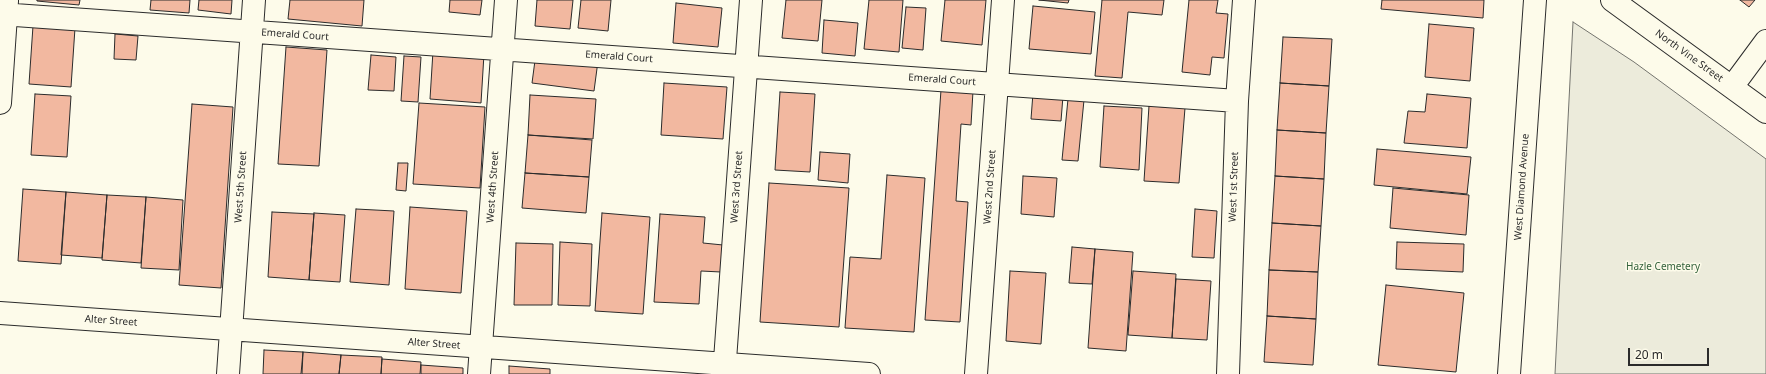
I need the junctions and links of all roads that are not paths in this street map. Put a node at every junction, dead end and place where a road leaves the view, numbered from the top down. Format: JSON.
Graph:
{"nodes":[{"id":1,"x":254,"y":0,"type":"edge"},
{"id":2,"x":506,"y":0,"type":"edge"},
{"id":3,"x":751,"y":0,"type":"edge"},
{"id":4,"x":1003,"y":0,"type":"edge"},
{"id":5,"x":1244,"y":0,"type":"edge"},
{"id":6,"x":1535,"y":0,"type":"edge"},
{"id":7,"x":1612,"y":0,"type":"edge"},
{"id":8,"x":5,"y":10,"type":"edge"},
{"id":9,"x":252,"y":32,"type":"junction"},
{"id":10,"x":1766,"y":41,"type":"edge"},
{"id":11,"x":502,"y":49,"type":"junction"},
{"id":12,"x":746,"y":66,"type":"junction"},
{"id":13,"x":997,"y":84,"type":"junction"},
{"id":14,"x":1732,"y":88,"type":"junction"},
{"id":15,"x":1237,"y":101,"type":"junction"},
{"id":16,"x":0,"y":103,"type":"edge"},
{"id":17,"x":1766,"y":112,"type":"edge"},
{"id":18,"x":0,"y":313,"type":"edge"},
{"id":19,"x":231,"y":329,"type":"junction"},
{"id":20,"x":481,"y":347,"type":"junction"},
{"id":21,"x":724,"y":369,"type":"edge"},
{"id":22,"x":228,"y":374,"type":"edge"},
{"id":23,"x":479,"y":374,"type":"edge"},
{"id":24,"x":869,"y":374,"type":"edge"},
{"id":25,"x":976,"y":374,"type":"edge"},
{"id":26,"x":1228,"y":374,"type":"edge"},
{"id":27,"x":1509,"y":374,"type":"edge"}],
"edges":[{"from":1,"to":9,"type":"street","name":"West 5th Street"},
{"from":2,"to":11,"type":"street","name":"West 4th Street"},
{"from":3,"to":12,"type":"street","name":"West 3rd Street"},
{"from":4,"to":13,"type":"street","name":"West 2nd Street"},
{"from":5,"to":15,"type":"street","name":"West 1st Street"},
{"from":6,"to":27,"type":"street","name":"West Diamond Avenue"},
{"from":7,"to":14,"type":"street","name":"North Vine Street"},
{"from":8,"to":9,"type":"street","name":"Emerald Court"},
{"from":8,"to":16,"type":"street"},
{"from":9,"to":11,"type":"street","name":"Emerald Court"},
{"from":9,"to":19,"type":"street","name":"West 5th Street"},
{"from":10,"to":14,"type":"street"},
{"from":11,"to":12,"type":"street","name":"Emerald Court"},
{"from":11,"to":20,"type":"street","name":"West 4th Street"},
{"from":12,"to":13,"type":"street","name":"Emerald Court"},
{"from":12,"to":21,"type":"street","name":"West 3rd Street"},
{"from":13,"to":15,"type":"street","name":"Emerald Court"},
{"from":13,"to":25,"type":"street","name":"West 2nd Street"},
{"from":14,"to":17,"type":"street","name":"North Vine Street"},
{"from":15,"to":26,"type":"street","name":"West 1st Street"},
{"from":18,"to":19,"type":"street","name":"Alter Street"},
{"from":19,"to":20,"type":"street","name":"Alter Street"},
{"from":19,"to":22,"type":"street","name":"West 5th Street"},
{"from":20,"to":21,"type":"street","name":"Alter Street"},
{"from":20,"to":23,"type":"street","name":"West 4th Street"},
{"from":21,"to":24,"type":"street","name":"Alter Street"}]}
